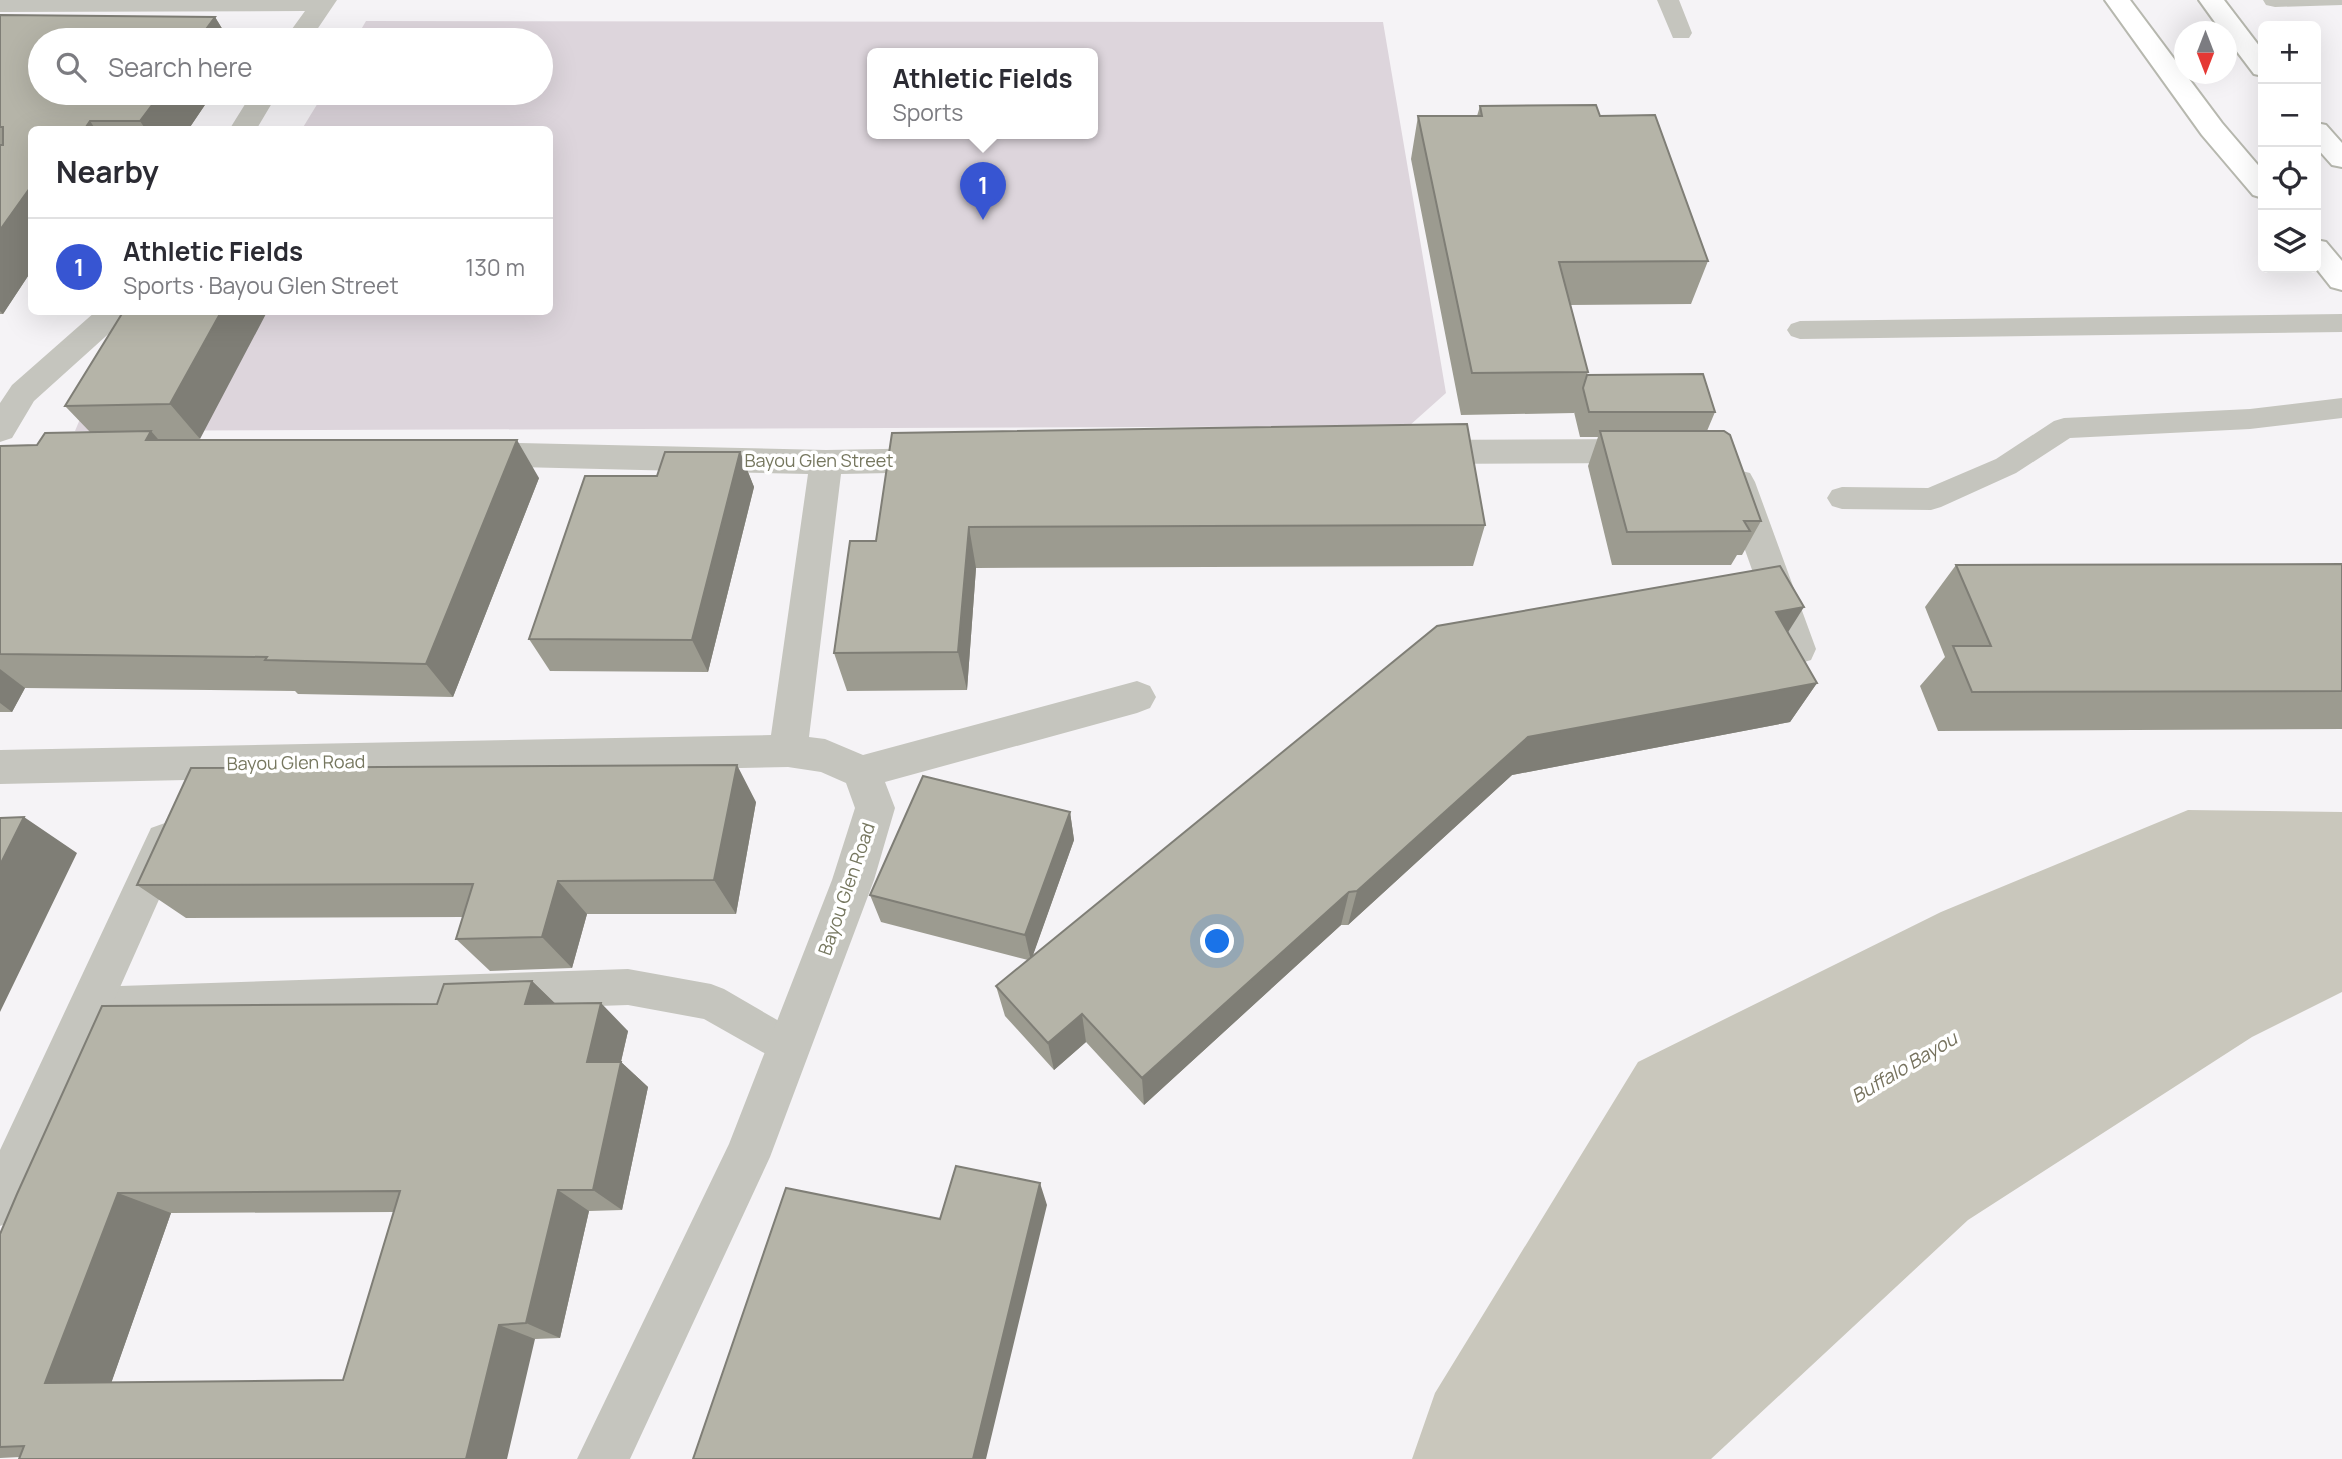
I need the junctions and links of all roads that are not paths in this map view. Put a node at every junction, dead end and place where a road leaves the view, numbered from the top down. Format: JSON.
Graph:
{"nodes":[{"id":1,"x":1668,"y":0,"type":"edge"},
{"id":2,"x":2117,"y":0,"type":"edge"},
{"id":3,"x":2211,"y":0,"type":"edge"},
{"id":4,"x":2275,"y":0,"type":"edge"},
{"id":5,"x":2334,"y":0,"type":"edge"},
{"id":6,"x":323,"y":2,"type":"edge"},
{"id":7,"x":0,"y":5,"type":"edge"},
{"id":8,"x":305,"y":28,"type":"edge"},
{"id":9,"x":1681,"y":33,"type":"dead end"},
{"id":10,"x":2258,"y":61,"type":"edge"},
{"id":11,"x":258,"y":105,"type":"edge"},
{"id":12,"x":244,"y":126,"type":"edge"},
{"id":13,"x":2321,"y":136,"type":"edge"},
{"id":14,"x":2342,"y":159,"type":"edge"},
{"id":15,"x":2258,"y":182,"type":"edge"},
{"id":16,"x":2321,"y":255,"type":"edge"},
{"id":17,"x":2342,"y":279,"type":"edge"},
{"id":18,"x":110,"y":315,"type":"edge"},
{"id":19,"x":2342,"y":323,"type":"edge"},
{"id":20,"x":1800,"y":330,"type":"dead end"},
{"id":21,"x":12,"y":393,"type":"edge"},
{"id":22,"x":2342,"y":408,"type":"edge"},
{"id":23,"x":0,"y":430,"type":"edge"},
{"id":24,"x":1681,"y":451,"type":"edge"},
{"id":25,"x":441,"y":453,"type":"edge"},
{"id":26,"x":1382,"y":453,"type":"edge"},
{"id":27,"x":1722,"y":455,"type":"edge"},
{"id":28,"x":976,"y":460,"type":"edge"},
{"id":29,"x":826,"y":462,"type":"junction"},
{"id":30,"x":1842,"y":498,"type":"dead end"},
{"id":31,"x":1798,"y":649,"type":"edge"},
{"id":32,"x":1137,"y":697,"type":"dead end"},
{"id":33,"x":788,"y":751,"type":"junction"},
{"id":34,"x":200,"y":765,"type":"junction"},
{"id":35,"x":0,"y":767,"type":"edge"},
{"id":36,"x":861,"y":772,"type":"junction"},
{"id":37,"x":90,"y":1005,"type":"junction"},
{"id":38,"x":789,"y":1048,"type":"junction"},
{"id":39,"x":0,"y":1202,"type":"edge"},
{"id":40,"x":603,"y":1459,"type":"edge"}],
"edges":[{"from":1,"to":9,"type":"lane"},
{"from":2,"to":15,"type":"main road"},
{"from":3,"to":10,"type":"main road"},
{"from":4,"to":5,"type":"street"},
{"from":6,"to":7,"type":"street"},
{"from":6,"to":8,"type":"street"},
{"from":11,"to":12,"type":"street"},
{"from":13,"to":14,"type":"main road"},
{"from":16,"to":17,"type":"main road"},
{"from":18,"to":21,"type":"street"},
{"from":19,"to":20,"type":"lane"},
{"from":21,"to":23,"type":"street"},
{"from":22,"to":30,"type":"lane"},
{"from":24,"to":26,"type":"street"},
{"from":25,"to":29,"type":"street","name":"Bayou Glen Street"},
{"from":27,"to":31,"type":"street"},
{"from":28,"to":29,"type":"street","name":"Bayou Glen Street"},
{"from":29,"to":33,"type":"street"},
{"from":32,"to":36,"type":"street"},
{"from":33,"to":34,"type":"street","name":"Bayou Glen Road"},
{"from":33,"to":36,"type":"street","name":"Bayou Glen Road"},
{"from":34,"to":35,"type":"street","name":"Bayou Glen Road"},
{"from":34,"to":37,"type":"street"},
{"from":36,"to":38,"type":"street","name":"Bayou Glen Road"},
{"from":37,"to":38,"type":"lane"},
{"from":37,"to":39,"type":"street"},
{"from":38,"to":40,"type":"street","name":"Bayou Glen Road"}]}
